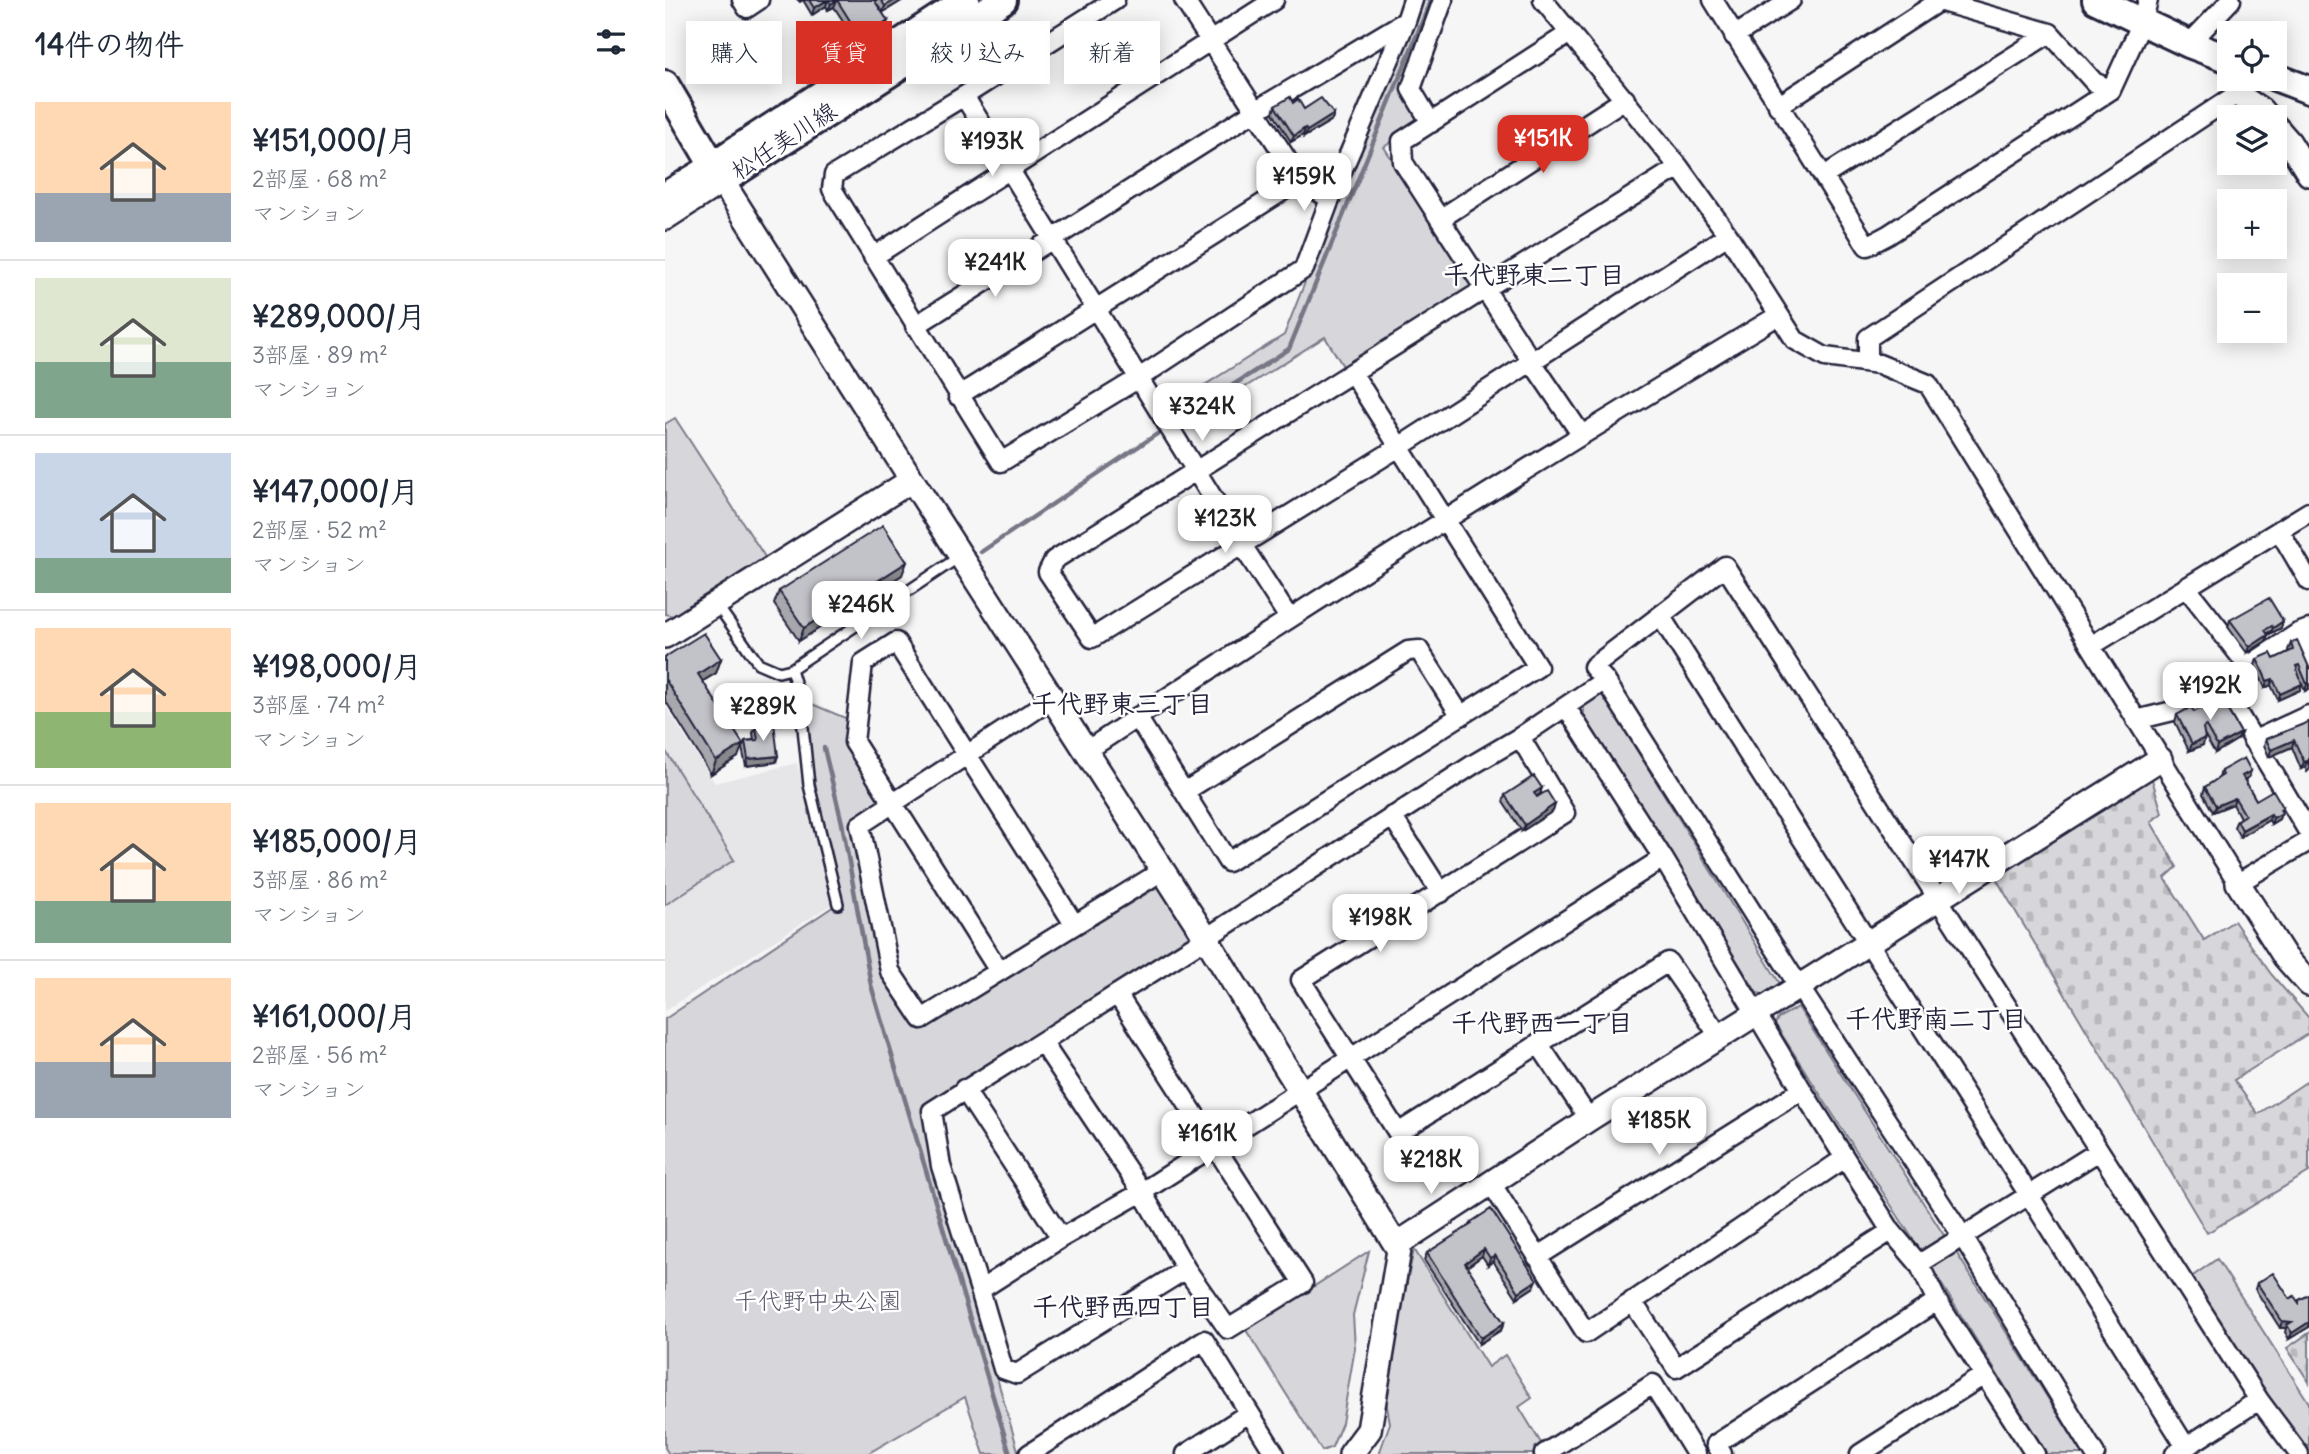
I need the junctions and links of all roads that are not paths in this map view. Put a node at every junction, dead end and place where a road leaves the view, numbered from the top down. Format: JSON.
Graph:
{"nodes":[{"id":1,"x":742,"y":0,"type":"edge"},
{"id":2,"x":759,"y":0,"type":"edge"},
{"id":3,"x":966,"y":0,"type":"edge"},
{"id":4,"x":1003,"y":0,"type":"edge"},
{"id":5,"x":1115,"y":0,"type":"edge"},
{"id":6,"x":1184,"y":0,"type":"edge"},
{"id":7,"x":1274,"y":0,"type":"edge"},
{"id":8,"x":1413,"y":0,"type":"edge"},
{"id":9,"x":1443,"y":0,"type":"edge"},
{"id":10,"x":1543,"y":0,"type":"edge"},
{"id":11,"x":1713,"y":0,"type":"edge"},
{"id":12,"x":1791,"y":0,"type":"edge"},
{"id":13,"x":2096,"y":0,"type":"edge"},
{"id":14,"x":2231,"y":0,"type":"edge"},
{"id":15,"x":1937,"y":1,"type":"edge"},
{"id":16,"x":2145,"y":10,"type":"edge"},
{"id":17,"x":1406,"y":21,"type":"junction"},
{"id":18,"x":1570,"y":33,"type":"junction"},
{"id":19,"x":2050,"y":33,"type":"junction"},
{"id":20,"x":1734,"y":36,"type":"junction"},
{"id":21,"x":1209,"y":41,"type":"junction"},
{"id":22,"x":2189,"y":44,"type":"junction"},
{"id":23,"x":2217,"y":54,"type":"edge"},
{"id":24,"x":2287,"y":82,"type":"edge"},
{"id":25,"x":665,"y":84,"type":"edge"},
{"id":26,"x":2111,"y":90,"type":"junction"},
{"id":27,"x":2309,"y":90,"type":"edge"},
{"id":28,"x":2237,"y":94,"type":"joint"},
{"id":29,"x":964,"y":96,"type":"junction"},
{"id":30,"x":1625,"y":99,"type":"junction"},
{"id":31,"x":2254,"y":105,"type":"edge"},
{"id":32,"x":1778,"y":106,"type":"junction"},
{"id":33,"x":1255,"y":111,"type":"junction"},
{"id":34,"x":1431,"y":123,"type":"junction"},
{"id":35,"x":2287,"y":140,"type":"edge"},
{"id":36,"x":1679,"y":167,"type":"junction"},
{"id":37,"x":1009,"y":169,"type":"junction"},
{"id":38,"x":718,"y":173,"type":"junction"},
{"id":39,"x":2309,"y":174,"type":"edge"},
{"id":40,"x":1823,"y":176,"type":"junction"},
{"id":41,"x":1300,"y":180,"type":"junction"},
{"id":42,"x":665,"y":194,"type":"edge"},
{"id":43,"x":1330,"y":199,"type":"junction"},
{"id":44,"x":665,"y":218,"type":"edge"},
{"id":45,"x":1440,"y":219,"type":"junction"},
{"id":46,"x":1728,"y":235,"type":"junction"},
{"id":47,"x":1054,"y":239,"type":"junction"},
{"id":48,"x":873,"y":257,"type":"junction"},
{"id":49,"x":1485,"y":289,"type":"junction"},
{"id":50,"x":1096,"y":307,"type":"junction"},
{"id":51,"x":1779,"y":315,"type":"junction"},
{"id":52,"x":915,"y":326,"type":"junction"},
{"id":53,"x":1532,"y":362,"type":"junction"},
{"id":54,"x":1868,"y":362,"type":"junction"},
{"id":55,"x":1353,"y":374,"type":"junction"},
{"id":56,"x":1139,"y":378,"type":"junction"},
{"id":57,"x":958,"y":396,"type":"junction"},
{"id":58,"x":1581,"y":434,"type":"junction"},
{"id":59,"x":1399,"y":447,"type":"junction"},
{"id":60,"x":1196,"y":471,"type":"junction"},
{"id":61,"x":912,"y":480,"type":"junction"},
{"id":62,"x":2309,"y":512,"type":"edge"},
{"id":63,"x":1445,"y":521,"type":"junction"},
{"id":64,"x":2279,"y":530,"type":"junction"},
{"id":65,"x":1242,"y":545,"type":"junction"},
{"id":66,"x":962,"y":555,"type":"junction"},
{"id":67,"x":2309,"y":581,"type":"edge"},
{"id":68,"x":2186,"y":587,"type":"junction"},
{"id":69,"x":716,"y":604,"type":"junction"},
{"id":70,"x":1661,"y":617,"type":"junction"},
{"id":71,"x":1289,"y":618,"type":"junction"},
{"id":72,"x":2303,"y":631,"type":"edge"},
{"id":73,"x":665,"y":636,"type":"edge"},
{"id":74,"x":2091,"y":646,"type":"junction"},
{"id":75,"x":2309,"y":658,"type":"edge"},
{"id":76,"x":2248,"y":666,"type":"junction"},
{"id":77,"x":791,"y":669,"type":"junction"},
{"id":78,"x":1605,"y":680,"type":"junction"},
{"id":79,"x":2221,"y":685,"type":"junction"},
{"id":80,"x":1052,"y":699,"type":"junction"},
{"id":81,"x":1566,"y":706,"type":"junction"},
{"id":82,"x":2309,"y":715,"type":"edge"},
{"id":83,"x":1461,"y":716,"type":"junction"},
{"id":84,"x":1137,"y":717,"type":"junction"},
{"id":85,"x":2136,"y":720,"type":"junction"},
{"id":86,"x":1520,"y":737,"type":"junction"},
{"id":87,"x":2253,"y":741,"type":"junction"},
{"id":88,"x":1086,"y":751,"type":"junction"},
{"id":89,"x":965,"y":755,"type":"junction"},
{"id":90,"x":2160,"y":759,"type":"junction"},
{"id":91,"x":1184,"y":792,"type":"junction"},
{"id":92,"x":893,"y":803,"type":"junction"},
{"id":93,"x":1392,"y":816,"type":"junction"},
{"id":94,"x":2309,"y":833,"type":"edge"},
{"id":95,"x":2309,"y":841,"type":"edge"},
{"id":96,"x":1663,"y":858,"type":"junction"},
{"id":97,"x":1162,"y":870,"type":"junction"},
{"id":98,"x":2238,"y":883,"type":"junction"},
{"id":99,"x":1441,"y":893,"type":"junction"},
{"id":100,"x":1938,"y":899,"type":"junction"},
{"id":101,"x":838,"y":904,"type":"dead end"},
{"id":102,"x":1074,"y":924,"type":"junction"},
{"id":103,"x":1206,"y":938,"type":"junction"},
{"id":104,"x":1870,"y":943,"type":"junction"},
{"id":105,"x":999,"y":971,"type":"junction"},
{"id":106,"x":2309,"y":984,"type":"edge"},
{"id":107,"x":1800,"y":988,"type":"junction"},
{"id":108,"x":1117,"y":994,"type":"junction"},
{"id":109,"x":1758,"y":1014,"type":"junction"},
{"id":110,"x":1720,"y":1037,"type":"junction"},
{"id":111,"x":1042,"y":1042,"type":"junction"},
{"id":112,"x":1538,"y":1044,"type":"junction"},
{"id":113,"x":1350,"y":1058,"type":"junction"},
{"id":114,"x":964,"y":1089,"type":"junction"},
{"id":115,"x":1802,"y":1090,"type":"junction"},
{"id":116,"x":1299,"y":1091,"type":"junction"},
{"id":117,"x":1589,"y":1119,"type":"junction"},
{"id":118,"x":1215,"y":1146,"type":"junction"},
{"id":119,"x":2099,"y":1151,"type":"junction"},
{"id":120,"x":1845,"y":1158,"type":"junction"},
{"id":121,"x":1490,"y":1183,"type":"junction"},
{"id":122,"x":1142,"y":1192,"type":"junction"},
{"id":123,"x":2029,"y":1195,"type":"junction"},
{"id":124,"x":1891,"y":1231,"type":"junction"},
{"id":125,"x":1963,"y":1237,"type":"junction"},
{"id":126,"x":1061,"y":1238,"type":"junction"},
{"id":127,"x":1396,"y":1245,"type":"junction"},
{"id":128,"x":1537,"y":1257,"type":"junction"},
{"id":129,"x":1919,"y":1264,"type":"junction"},
{"id":130,"x":1186,"y":1269,"type":"junction"},
{"id":131,"x":980,"y":1290,"type":"junction"},
{"id":132,"x":1632,"y":1301,"type":"junction"},
{"id":133,"x":1937,"y":1301,"type":"junction"},
{"id":134,"x":1984,"y":1375,"type":"junction"},
{"id":135,"x":2259,"y":1400,"type":"junction"},
{"id":136,"x":1249,"y":1413,"type":"junction"},
{"id":137,"x":2026,"y":1451,"type":"edge"},
{"id":138,"x":2181,"y":1451,"type":"edge"},
{"id":139,"x":1029,"y":1454,"type":"edge"},
{"id":140,"x":1186,"y":1454,"type":"edge"},
{"id":141,"x":1275,"y":1454,"type":"edge"},
{"id":142,"x":1351,"y":1454,"type":"edge"},
{"id":143,"x":1544,"y":1454,"type":"edge"},
{"id":144,"x":1696,"y":1454,"type":"edge"},
{"id":145,"x":1722,"y":1454,"type":"edge"},
{"id":146,"x":1860,"y":1454,"type":"edge"},
{"id":147,"x":2095,"y":1454,"type":"edge"},
{"id":148,"x":2299,"y":1454,"type":"edge"}],
"edges":[{"from":1,"to":2,"type":"street"},
{"from":3,"to":38,"type":"main road","name":"松任美川線"},
{"from":4,"to":38,"type":"main road","name":"松任美川線"},
{"from":5,"to":29,"type":"street"},
{"from":6,"to":21,"type":"street"},
{"from":7,"to":21,"type":"street"},
{"from":8,"to":17,"type":"street"},
{"from":9,"to":34,"type":"street"},
{"from":10,"to":18,"type":"street"},
{"from":11,"to":20,"type":"street"},
{"from":12,"to":20,"type":"street"},
{"from":13,"to":16,"type":"main road"},
{"from":14,"to":22,"type":"street"},
{"from":15,"to":19,"type":"street"},
{"from":15,"to":32,"type":"street"},
{"from":16,"to":22,"type":"main road"},
{"from":16,"to":26,"type":"street"},
{"from":17,"to":33,"type":"street"},
{"from":17,"to":43,"type":"street"},
{"from":18,"to":30,"type":"street"},
{"from":18,"to":34,"type":"street"},
{"from":19,"to":26,"type":"street"},
{"from":19,"to":40,"type":"street"},
{"from":20,"to":32,"type":"street"},
{"from":21,"to":33,"type":"street"},
{"from":21,"to":37,"type":"street"},
{"from":22,"to":23,"type":"main road"},
{"from":24,"to":27,"type":"main road"},
{"from":25,"to":38,"type":"main road","name":"松任美川線"},
{"from":26,"to":40,"type":"street"},
{"from":28,"to":31,"type":"street"},
{"from":28,"to":54,"type":"street"},
{"from":29,"to":37,"type":"street"},
{"from":29,"to":48,"type":"street"},
{"from":30,"to":36,"type":"street"},
{"from":30,"to":45,"type":"street"},
{"from":32,"to":40,"type":"street"},
{"from":33,"to":41,"type":"street"},
{"from":33,"to":47,"type":"street"},
{"from":34,"to":45,"type":"street"},
{"from":35,"to":39,"type":"street"},
{"from":36,"to":46,"type":"street"},
{"from":36,"to":49,"type":"street"},
{"from":37,"to":47,"type":"street"},
{"from":37,"to":48,"type":"street"},
{"from":38,"to":42,"type":"street"},
{"from":38,"to":44,"type":"street"},
{"from":38,"to":61,"type":"street"},
{"from":41,"to":43,"type":"street"},
{"from":41,"to":50,"type":"street"},
{"from":43,"to":56,"type":"street"},
{"from":45,"to":49,"type":"street"},
{"from":46,"to":51,"type":"street"},
{"from":46,"to":53,"type":"street"},
{"from":47,"to":50,"type":"street"},
{"from":47,"to":52,"type":"street"},
{"from":48,"to":52,"type":"street"},
{"from":49,"to":53,"type":"street"},
{"from":49,"to":55,"type":"street"},
{"from":50,"to":56,"type":"street"},
{"from":50,"to":57,"type":"street"},
{"from":51,"to":54,"type":"street"},
{"from":51,"to":58,"type":"street"},
{"from":52,"to":57,"type":"street"},
{"from":53,"to":58,"type":"street"},
{"from":53,"to":59,"type":"street"},
{"from":54,"to":74,"type":"street"},
{"from":55,"to":59,"type":"street"},
{"from":55,"to":60,"type":"street"},
{"from":56,"to":57,"type":"street"},
{"from":56,"to":60,"type":"street"},
{"from":58,"to":63,"type":"street"},
{"from":59,"to":63,"type":"street"},
{"from":59,"to":65,"type":"street"},
{"from":60,"to":65,"type":"street"},
{"from":60,"to":65,"type":"street"},
{"from":61,"to":66,"type":"street"},
{"from":61,"to":69,"type":"street"},
{"from":62,"to":64,"type":"street"},
{"from":63,"to":71,"type":"street"},
{"from":63,"to":83,"type":"street"},
{"from":64,"to":67,"type":"street"},
{"from":64,"to":68,"type":"street"},
{"from":65,"to":71,"type":"street"},
{"from":66,"to":77,"type":"lane"},
{"from":66,"to":80,"type":"street"},
{"from":68,"to":74,"type":"street"},
{"from":68,"to":76,"type":"street"},
{"from":69,"to":73,"type":"street"},
{"from":69,"to":77,"type":"lane"},
{"from":70,"to":78,"type":"street"},
{"from":70,"to":100,"type":"street"},
{"from":70,"to":104,"type":"street"},
{"from":71,"to":84,"type":"street"},
{"from":72,"to":75,"type":"street"},
{"from":72,"to":76,"type":"street"},
{"from":74,"to":85,"type":"street"},
{"from":76,"to":79,"type":"street"},
{"from":77,"to":101,"type":"lane"},
{"from":78,"to":81,"type":"street"},
{"from":78,"to":107,"type":"street"},
{"from":79,"to":85,"type":"street"},
{"from":79,"to":87,"type":"street"},
{"from":80,"to":88,"type":"street"},
{"from":80,"to":89,"type":"street"},
{"from":81,"to":86,"type":"street"},
{"from":81,"to":96,"type":"street"},
{"from":82,"to":87,"type":"street"},
{"from":83,"to":91,"type":"street"},
{"from":83,"to":91,"type":"street"},
{"from":84,"to":88,"type":"street"},
{"from":84,"to":91,"type":"street"},
{"from":85,"to":90,"type":"street"},
{"from":86,"to":93,"type":"street"},
{"from":86,"to":99,"type":"street"},
{"from":87,"to":94,"type":"street"},
{"from":88,"to":97,"type":"street"},
{"from":89,"to":92,"type":"street"},
{"from":89,"to":92,"type":"street"},
{"from":89,"to":102,"type":"street"},
{"from":90,"to":98,"type":"street"},
{"from":90,"to":100,"type":"street"},
{"from":92,"to":105,"type":"street"},
{"from":92,"to":105,"type":"street"},
{"from":93,"to":99,"type":"street"},
{"from":93,"to":103,"type":"street"},
{"from":95,"to":98,"type":"street"},
{"from":96,"to":109,"type":"street"},
{"from":96,"to":113,"type":"street"},
{"from":97,"to":102,"type":"street"},
{"from":97,"to":103,"type":"street"},
{"from":98,"to":106,"type":"street"},
{"from":99,"to":113,"type":"street"},
{"from":100,"to":104,"type":"street"},
{"from":100,"to":119,"type":"street"},
{"from":102,"to":105,"type":"street"},
{"from":103,"to":108,"type":"street"},
{"from":103,"to":116,"type":"street"},
{"from":104,"to":107,"type":"street"},
{"from":104,"to":123,"type":"street"},
{"from":107,"to":109,"type":"street"},
{"from":107,"to":125,"type":"street"},
{"from":108,"to":111,"type":"street"},
{"from":108,"to":118,"type":"street"},
{"from":109,"to":110,"type":"street"},
{"from":109,"to":115,"type":"street"},
{"from":110,"to":112,"type":"street"},
{"from":110,"to":117,"type":"street"},
{"from":111,"to":114,"type":"street"},
{"from":111,"to":122,"type":"street"},
{"from":112,"to":113,"type":"street"},
{"from":112,"to":117,"type":"street"},
{"from":113,"to":116,"type":"street"},
{"from":114,"to":126,"type":"street"},
{"from":114,"to":131,"type":"street"},
{"from":115,"to":120,"type":"street"},
{"from":115,"to":128,"type":"street"},
{"from":116,"to":118,"type":"street"},
{"from":116,"to":127,"type":"street"},
{"from":117,"to":121,"type":"street"},
{"from":118,"to":122,"type":"street"},
{"from":118,"to":130,"type":"street"},
{"from":119,"to":123,"type":"street"},
{"from":119,"to":135,"type":"street"},
{"from":120,"to":124,"type":"street"},
{"from":120,"to":132,"type":"street"},
{"from":121,"to":127,"type":"street"},
{"from":121,"to":128,"type":"street"},
{"from":122,"to":126,"type":"street"},
{"from":122,"to":130,"type":"street"},
{"from":123,"to":125,"type":"street"},
{"from":123,"to":138,"type":"street"},
{"from":124,"to":129,"type":"street"},
{"from":124,"to":132,"type":"street"},
{"from":125,"to":129,"type":"street"},
{"from":125,"to":147,"type":"street"},
{"from":126,"to":131,"type":"street"},
{"from":127,"to":142,"type":"street"},
{"from":128,"to":132,"type":"street"},
{"from":129,"to":133,"type":"street"},
{"from":130,"to":131,"type":"street"},
{"from":133,"to":134,"type":"street"},
{"from":133,"to":145,"type":"street"},
{"from":134,"to":137,"type":"street"},
{"from":134,"to":146,"type":"street"},
{"from":135,"to":138,"type":"street"},
{"from":135,"to":148,"type":"street"},
{"from":136,"to":139,"type":"street"},
{"from":136,"to":140,"type":"street"},
{"from":136,"to":141,"type":"street"},
{"from":143,"to":144,"type":"street"}]}
